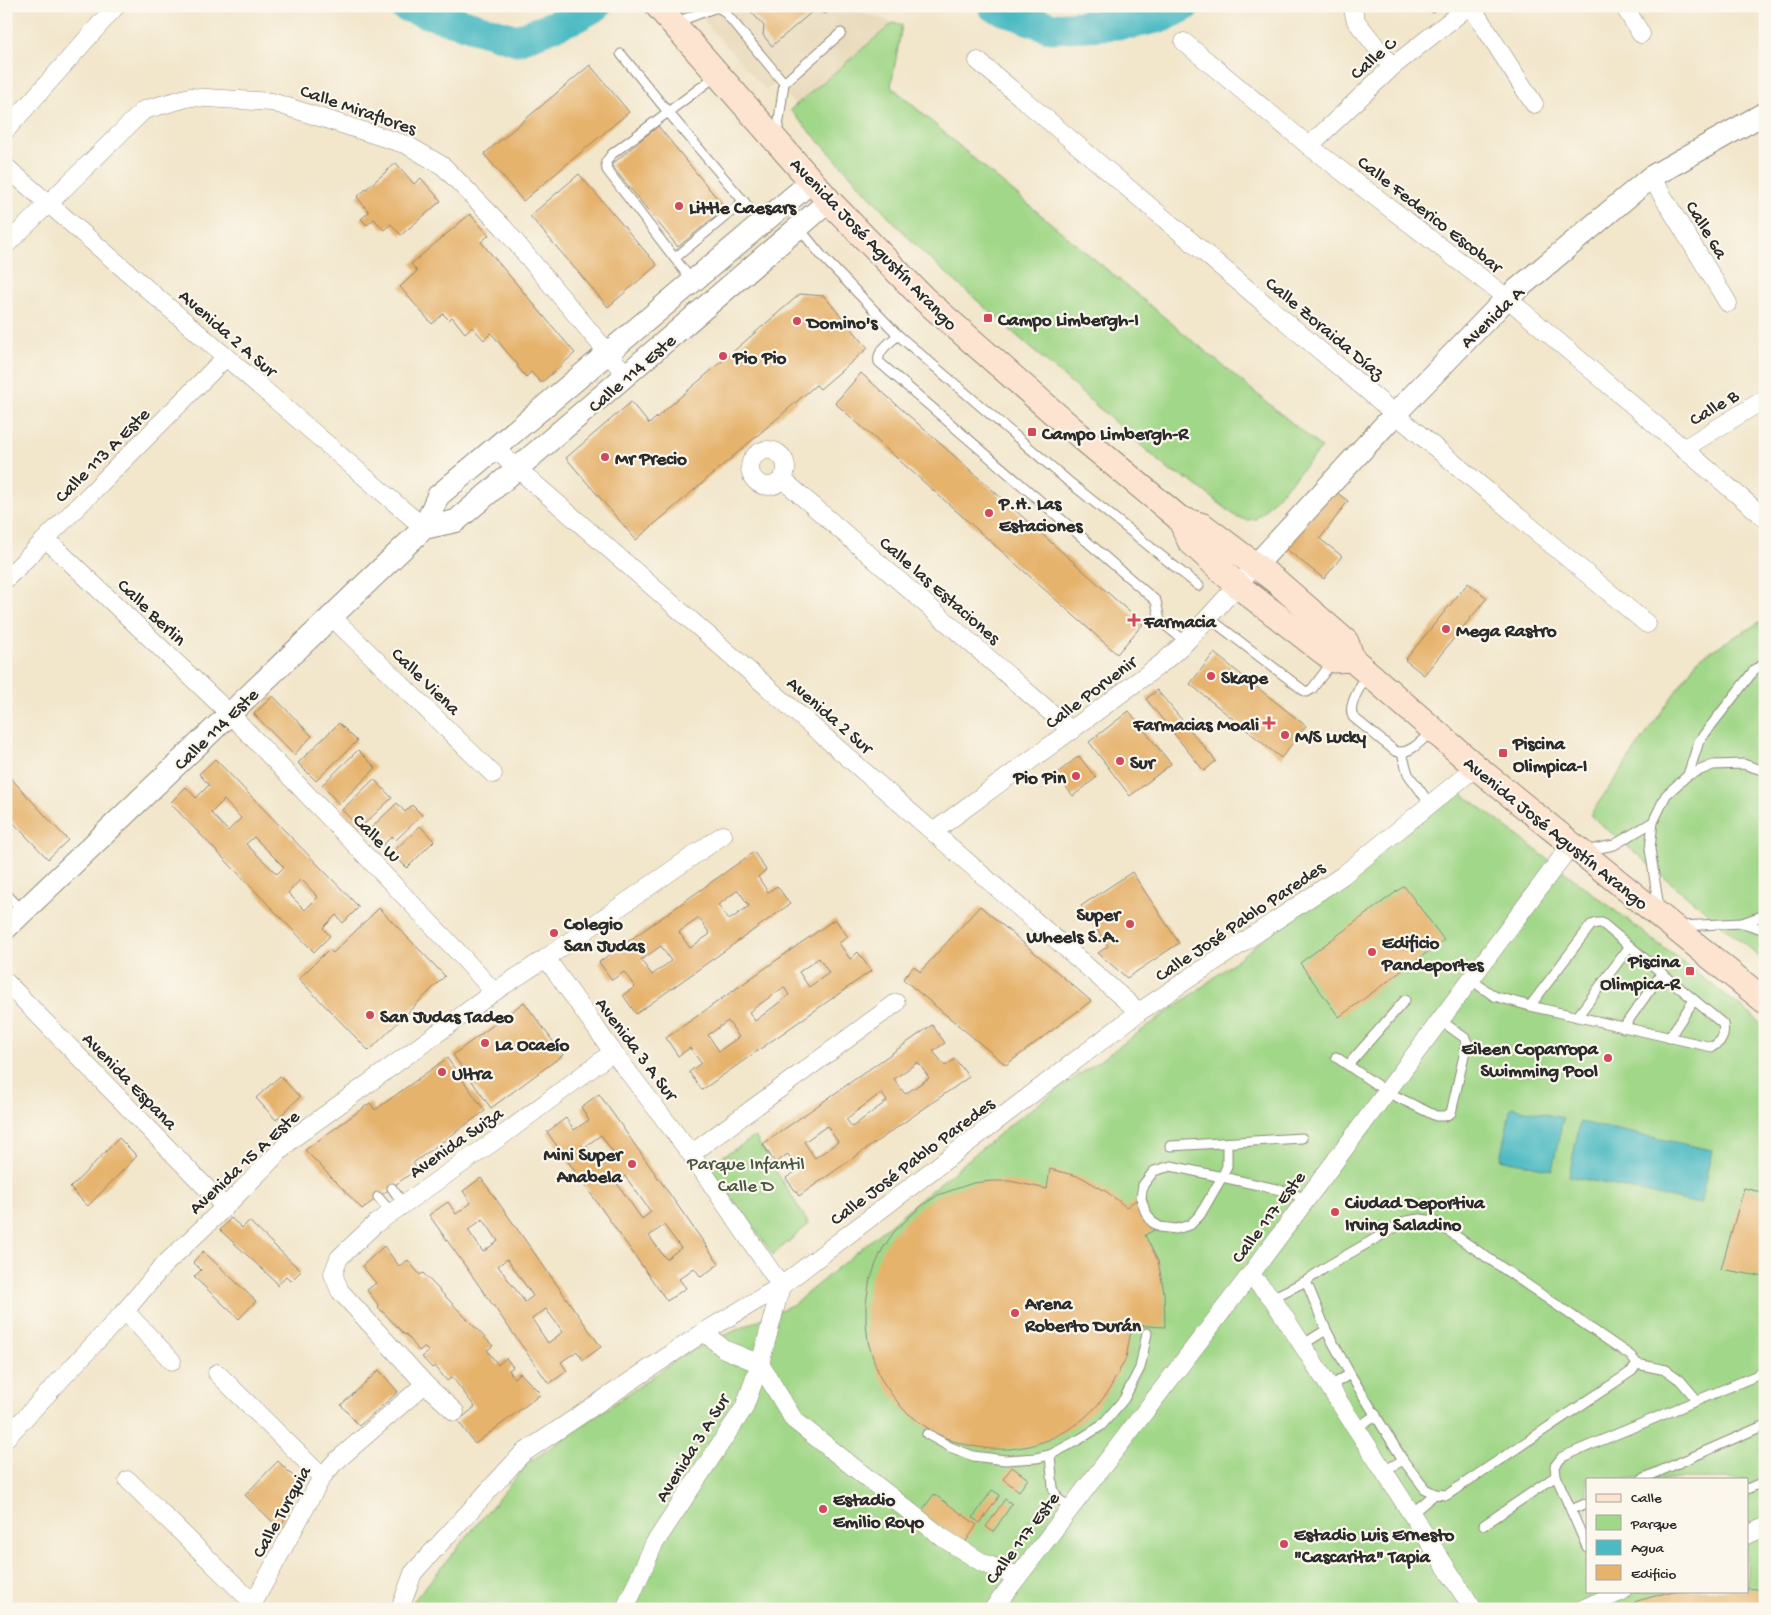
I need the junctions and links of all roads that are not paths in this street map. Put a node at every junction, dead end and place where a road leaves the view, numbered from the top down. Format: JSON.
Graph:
{"nodes":[{"id":1,"x":116,"y":6,"type":"edge"},
{"id":2,"x":1352,"y":6,"type":"edge"},
{"id":3,"x":1470,"y":6,"type":"edge"},
{"id":4,"x":1624,"y":6,"type":"edge"},
{"id":5,"x":666,"y":15,"type":"edge"},
{"id":6,"x":841,"y":34,"type":"dead end"},
{"id":7,"x":1641,"y":34,"type":"dead end"},
{"id":8,"x":1184,"y":42,"type":"dead end"},
{"id":9,"x":621,"y":54,"type":"dead end"},
{"id":10,"x":978,"y":61,"type":"dead end"},
{"id":11,"x":1392,"y":66,"type":"junction"},
{"id":12,"x":718,"y":74,"type":"junction"},
{"id":13,"x":784,"y":83,"type":"junction"},
{"id":14,"x":1534,"y":104,"type":"dead end"},
{"id":15,"x":668,"y":112,"type":"junction"},
{"id":16,"x":1765,"y":113,"type":"edge"},
{"id":17,"x":6,"y":130,"type":"edge"},
{"id":18,"x":776,"y":140,"type":"junction"},
{"id":19,"x":1309,"y":146,"type":"junction"},
{"id":20,"x":6,"y":168,"type":"edge"},
{"id":21,"x":1651,"y":177,"type":"junction"},
{"id":22,"x":812,"y":181,"type":"junction"},
{"id":23,"x":744,"y":201,"type":"junction"},
{"id":24,"x":829,"y":201,"type":"junction"},
{"id":25,"x":48,"y":204,"type":"junction"},
{"id":26,"x":763,"y":223,"type":"junction"},
{"id":27,"x":798,"y":228,"type":"junction"},
{"id":28,"x":6,"y":245,"type":"edge"},
{"id":29,"x":675,"y":258,"type":"junction"},
{"id":30,"x":693,"y":282,"type":"junction"},
{"id":31,"x":1507,"y":298,"type":"junction"},
{"id":32,"x":1728,"y":303,"type":"dead end"},
{"id":33,"x":898,"y":335,"type":"junction"},
{"id":34,"x":609,"y":353,"type":"junction"},
{"id":35,"x":225,"y":358,"type":"junction"},
{"id":36,"x":627,"y":376,"type":"junction"},
{"id":37,"x":1765,"y":399,"type":"edge"},
{"id":38,"x":1395,"y":414,"type":"junction"},
{"id":39,"x":1683,"y":448,"type":"junction"},
{"id":40,"x":495,"y":449,"type":"junction"},
{"id":41,"x":517,"y":468,"type":"junction"},
{"id":42,"x":782,"y":479,"type":"dead end"},
{"id":43,"x":1765,"y":518,"type":"edge"},
{"id":44,"x":1180,"y":519,"type":"junction"},
{"id":45,"x":424,"y":528,"type":"junction"},
{"id":46,"x":46,"y":539,"type":"junction"},
{"id":47,"x":1256,"y":565,"type":"junction"},
{"id":48,"x":6,"y":579,"type":"edge"},
{"id":49,"x":1237,"y":585,"type":"junction"},
{"id":50,"x":1199,"y":586,"type":"dead end"},
{"id":51,"x":332,"y":617,"type":"junction"},
{"id":52,"x":1208,"y":617,"type":"junction"},
{"id":53,"x":1648,"y":624,"type":"dead end"},
{"id":54,"x":1186,"y":642,"type":"junction"},
{"id":55,"x":1351,"y":664,"type":"junction"},
{"id":56,"x":1765,"y":664,"type":"edge"},
{"id":57,"x":230,"y":714,"type":"junction"},
{"id":58,"x":1434,"y":730,"type":"junction"},
{"id":59,"x":1072,"y":731,"type":"junction"},
{"id":60,"x":1402,"y":753,"type":"junction"},
{"id":61,"x":1476,"y":767,"type":"junction"},
{"id":62,"x":1765,"y":772,"type":"edge"},
{"id":63,"x":493,"y":774,"type":"dead end"},
{"id":64,"x":1688,"y":775,"type":"junction"},
{"id":65,"x":1430,"y":804,"type":"junction"},
{"id":66,"x":1653,"y":822,"type":"junction"},
{"id":67,"x":933,"y":832,"type":"junction"},
{"id":68,"x":723,"y":835,"type":"dead end"},
{"id":69,"x":1575,"y":849,"type":"junction"},
{"id":70,"x":6,"y":894,"type":"edge"},
{"id":71,"x":24,"y":912,"type":"junction"},
{"id":72,"x":1765,"y":915,"type":"edge"},
{"id":73,"x":1666,"y":922,"type":"junction"},
{"id":74,"x":1742,"y":923,"type":"junction"},
{"id":75,"x":6,"y":928,"type":"edge"},
{"id":76,"x":1765,"y":930,"type":"edge"},
{"id":77,"x":1630,"y":946,"type":"junction"},
{"id":78,"x":546,"y":958,"type":"junction"},
{"id":79,"x":1662,"y":973,"type":"junction"},
{"id":80,"x":1470,"y":979,"type":"junction"},
{"id":81,"x":6,"y":982,"type":"edge"},
{"id":82,"x":494,"y":992,"type":"junction"},
{"id":83,"x":1405,"y":1000,"type":"dead end"},
{"id":84,"x":1694,"y":1000,"type":"junction"},
{"id":85,"x":1765,"y":1001,"type":"edge"},
{"id":86,"x":896,"y":1003,"type":"dead end"},
{"id":87,"x":1530,"y":1006,"type":"junction"},
{"id":88,"x":1139,"y":1012,"type":"junction"},
{"id":89,"x":1577,"y":1017,"type":"junction"},
{"id":90,"x":1440,"y":1020,"type":"junction"},
{"id":91,"x":1623,"y":1028,"type":"junction"},
{"id":92,"x":1669,"y":1038,"type":"junction"},
{"id":93,"x":613,"y":1052,"type":"junction"},
{"id":94,"x":1336,"y":1057,"type":"dead end"},
{"id":95,"x":1348,"y":1066,"type":"junction"},
{"id":96,"x":1387,"y":1092,"type":"junction"},
{"id":97,"x":1302,"y":1138,"type":"dead end"},
{"id":98,"x":1227,"y":1143,"type":"junction"},
{"id":99,"x":1170,"y":1146,"type":"dead end"},
{"id":100,"x":691,"y":1154,"type":"junction"},
{"id":101,"x":1222,"y":1177,"type":"junction"},
{"id":102,"x":392,"y":1188,"type":"dead end"},
{"id":103,"x":378,"y":1197,"type":"dead end"},
{"id":104,"x":1307,"y":1199,"type":"junction"},
{"id":105,"x":226,"y":1208,"type":"junction"},
{"id":106,"x":397,"y":1208,"type":"junction"},
{"id":107,"x":1250,"y":1275,"type":"junction"},
{"id":108,"x":1306,"y":1281,"type":"junction"},
{"id":109,"x":781,"y":1286,"type":"junction"},
{"id":110,"x":1272,"y":1298,"type":"junction"},
{"id":111,"x":125,"y":1311,"type":"junction"},
{"id":112,"x":1326,"y":1330,"type":"junction"},
{"id":113,"x":704,"y":1332,"type":"junction"},
{"id":114,"x":1147,"y":1333,"type":"dead end"},
{"id":115,"x":1302,"y":1345,"type":"junction"},
{"id":116,"x":172,"y":1360,"type":"dead end"},
{"id":117,"x":760,"y":1364,"type":"junction"},
{"id":118,"x":1637,"y":1364,"type":"junction"},
{"id":119,"x":1765,"y":1372,"type":"edge"},
{"id":120,"x":217,"y":1374,"type":"dead end"},
{"id":121,"x":1350,"y":1374,"type":"junction"},
{"id":122,"x":425,"y":1384,"type":"junction"},
{"id":123,"x":1329,"y":1386,"type":"junction"},
{"id":124,"x":1697,"y":1400,"type":"junction"},
{"id":125,"x":455,"y":1412,"type":"dead end"},
{"id":126,"x":1376,"y":1415,"type":"junction"},
{"id":127,"x":1765,"y":1424,"type":"edge"},
{"id":128,"x":1356,"y":1428,"type":"junction"},
{"id":129,"x":927,"y":1434,"type":"dead end"},
{"id":130,"x":6,"y":1438,"type":"edge"},
{"id":131,"x":1050,"y":1454,"type":"junction"},
{"id":132,"x":1403,"y":1460,"type":"junction"},
{"id":133,"x":1384,"y":1471,"type":"junction"},
{"id":134,"x":322,"y":1476,"type":"junction"},
{"id":135,"x":1556,"y":1476,"type":"junction"},
{"id":136,"x":1644,"y":1478,"type":"edge"},
{"id":137,"x":128,"y":1480,"type":"dead end"},
{"id":138,"x":1765,"y":1481,"type":"edge"},
{"id":139,"x":1748,"y":1489,"type":"edge"},
{"id":140,"x":1436,"y":1494,"type":"junction"},
{"id":141,"x":1586,"y":1503,"type":"edge"},
{"id":142,"x":1070,"y":1507,"type":"junction"},
{"id":143,"x":1571,"y":1510,"type":"junction"},
{"id":144,"x":1411,"y":1514,"type":"junction"},
{"id":145,"x":1484,"y":1524,"type":"dead end"},
{"id":146,"x":1765,"y":1527,"type":"edge"},
{"id":147,"x":1748,"y":1535,"type":"edge"},
{"id":148,"x":1586,"y":1545,"type":"edge"},
{"id":149,"x":1018,"y":1576,"type":"junction"},
{"id":150,"x":1620,"y":1592,"type":"edge"},
{"id":151,"x":252,"y":1606,"type":"edge"},
{"id":152,"x":400,"y":1609,"type":"edge"},
{"id":153,"x":625,"y":1609,"type":"edge"},
{"id":154,"x":993,"y":1609,"type":"edge"},
{"id":155,"x":1473,"y":1609,"type":"edge"},
{"id":156,"x":1583,"y":1609,"type":"edge"}],
"edges":[{"from":1,"to":17,"type":"street"},
{"from":2,"to":11,"type":"street"},
{"from":3,"to":11,"type":"street","name":"Calle C"},
{"from":3,"to":14,"type":"street"},
{"from":4,"to":7,"type":"street"},
{"from":5,"to":12,"type":"main road","name":"Avenida José Agustín Arango"},
{"from":5,"to":13,"type":"lane"},
{"from":6,"to":13,"type":"lane"},
{"from":8,"to":19,"type":"street","name":"Calle Federico Escobar"},
{"from":9,"to":15,"type":"lane"},
{"from":10,"to":38,"type":"street","name":"Calle Zoraida Díaz"},
{"from":11,"to":19,"type":"street","name":"Calle C"},
{"from":12,"to":15,"type":"lane"},
{"from":12,"to":18,"type":"main road","name":"Avenida José Agustín Arango"},
{"from":13,"to":18,"type":"lane"},
{"from":15,"to":23,"type":"lane"},
{"from":15,"to":29,"type":"lane"},
{"from":16,"to":21,"type":"street","name":"Avenida A"},
{"from":18,"to":22,"type":"main road","name":"Avenida José Agustín Arango"},
{"from":19,"to":31,"type":"street","name":"Calle Federico Escobar"},
{"from":20,"to":25,"type":"street","name":"Avenida 2 A Sur"},
{"from":21,"to":31,"type":"street","name":"Avenida A"},
{"from":21,"to":32,"type":"street","name":"Calle 6a"},
{"from":22,"to":24,"type":"main road","name":"Avenida José Agustín Arango"},
{"from":22,"to":26,"type":"street","name":"Calle 114 Este"},
{"from":23,"to":26,"type":"lane"},
{"from":23,"to":29,"type":"lane"},
{"from":24,"to":27,"type":"street","name":"Calle 114 Este"},
{"from":24,"to":44,"type":"main road","name":"Avenida José Agustín Arango"},
{"from":25,"to":28,"type":"street","name":"Calle Miraflores"},
{"from":25,"to":34,"type":"street","name":"Calle Miraflores"},
{"from":25,"to":35,"type":"street","name":"Avenida 2 A Sur"},
{"from":26,"to":30,"type":"street","name":"Calle 114 Este"},
{"from":27,"to":33,"type":"lane"},
{"from":27,"to":36,"type":"street","name":"Calle 114 Este"},
{"from":29,"to":30,"type":"lane"},
{"from":30,"to":34,"type":"street","name":"Calle 114 Este"},
{"from":31,"to":38,"type":"street","name":"Avenida A"},
{"from":31,"to":39,"type":"street","name":"Calle Federico Escobar"},
{"from":33,"to":50,"type":"lane"},
{"from":33,"to":54,"type":"lane"},
{"from":34,"to":36,"type":"street","name":"Calle Miraflores"},
{"from":34,"to":40,"type":"street","name":"Calle 114 Este"},
{"from":35,"to":45,"type":"street","name":"Avenida 2 A Sur"},
{"from":35,"to":46,"type":"street","name":"Calle 113 A Este"},
{"from":36,"to":41,"type":"street","name":"Calle 114 Este"},
{"from":37,"to":39,"type":"street","name":"Calle B"},
{"from":38,"to":47,"type":"street","name":"Avenida A"},
{"from":38,"to":53,"type":"street","name":"Calle Zoraida Díaz"},
{"from":39,"to":43,"type":"street","name":"Calle Federico Escobar"},
{"from":40,"to":41,"type":"street","name":"Avenida 2 Sur"},
{"from":40,"to":45,"type":"street","name":"Calle 114 Este"},
{"from":41,"to":45,"type":"street","name":"Calle 114 Este"},
{"from":41,"to":67,"type":"street","name":"Avenida 2 Sur"},
{"from":42,"to":59,"type":"street","name":"Calle las Estaciones"},
{"from":44,"to":47,"type":"main road","name":"Avenida José Agustín Arango"},
{"from":44,"to":49,"type":"main road","name":"Avenida José Agustín Arango"},
{"from":45,"to":51,"type":"street","name":"Calle 114 Este"},
{"from":46,"to":48,"type":"street","name":"Calle 113 A Este"},
{"from":46,"to":57,"type":"street","name":"Calle Berlin"},
{"from":47,"to":49,"type":"street","name":"Calle Porvenir"},
{"from":47,"to":55,"type":"main road","name":"Avenida José Agustín Arango"},
{"from":49,"to":52,"type":"street","name":"Calle Porvenir"},
{"from":49,"to":55,"type":"main road","name":"Avenida José Agustín Arango"},
{"from":51,"to":57,"type":"street","name":"Calle 114 Este"},
{"from":51,"to":63,"type":"street","name":"Calle Viena"},
{"from":52,"to":54,"type":"street","name":"Calle Porvenir"},
{"from":52,"to":55,"type":"lane"},
{"from":54,"to":59,"type":"street","name":"Calle Porvenir"},
{"from":55,"to":58,"type":"main road","name":"Avenida José Agustín Arango"},
{"from":55,"to":60,"type":"lane"},
{"from":56,"to":64,"type":"lane"},
{"from":57,"to":71,"type":"street","name":"Calle 114 Este"},
{"from":57,"to":82,"type":"street","name":"Calle W"},
{"from":58,"to":60,"type":"lane"},
{"from":58,"to":61,"type":"main road","name":"Avenida José Agustín Arango"},
{"from":59,"to":67,"type":"street","name":"Calle Porvenir"},
{"from":60,"to":65,"type":"lane"},
{"from":61,"to":65,"type":"street","name":"Calle José Pablo Paredes"},
{"from":61,"to":69,"type":"main road","name":"Avenida José Agustín Arango"},
{"from":62,"to":64,"type":"lane"},
{"from":64,"to":66,"type":"lane"},
{"from":65,"to":88,"type":"street","name":"Calle José Pablo Paredes"},
{"from":66,"to":69,"type":"lane"},
{"from":66,"to":73,"type":"lane"},
{"from":67,"to":88,"type":"street","name":"Avenida 2 Sur"},
{"from":68,"to":78,"type":"street","name":"Avenida 15 A Este"},
{"from":69,"to":73,"type":"main road","name":"Avenida José Agustín Arango"},
{"from":69,"to":80,"type":"street","name":"Calle 117 Este"},
{"from":70,"to":71,"type":"lane"},
{"from":71,"to":75,"type":"street","name":"Calle 114 Este"},
{"from":72,"to":74,"type":"lane"},
{"from":73,"to":74,"type":"lane"},
{"from":73,"to":85,"type":"main road","name":"Avenida José Agustín Arango"},
{"from":74,"to":76,"type":"lane"},
{"from":77,"to":79,"type":"lane"},
{"from":77,"to":87,"type":"lane"},
{"from":77,"to":89,"type":"lane"},
{"from":78,"to":82,"type":"street","name":"Avenida 15 A Este"},
{"from":78,"to":93,"type":"street","name":"Avenida 3 A Sur"},
{"from":79,"to":84,"type":"lane"},
{"from":79,"to":91,"type":"lane"},
{"from":80,"to":87,"type":"lane"},
{"from":80,"to":90,"type":"street","name":"Calle 117 Este"},
{"from":81,"to":105,"type":"street","name":"Avenida Espana"},
{"from":82,"to":105,"type":"street","name":"Avenida 15 A Este"},
{"from":83,"to":95,"type":"lane"},
{"from":84,"to":92,"type":"lane"},
{"from":84,"to":92,"type":"lane"},
{"from":86,"to":100,"type":"street"},
{"from":87,"to":89,"type":"lane"},
{"from":88,"to":109,"type":"street","name":"Calle José Pablo Paredes"},
{"from":89,"to":91,"type":"lane"},
{"from":90,"to":96,"type":"street","name":"Calle 117 Este"},
{"from":90,"to":96,"type":"lane"},
{"from":91,"to":92,"type":"lane"},
{"from":93,"to":100,"type":"street","name":"Avenida 3 A Sur"},
{"from":93,"to":106,"type":"street","name":"Avenida Suiza"},
{"from":94,"to":95,"type":"lane"},
{"from":95,"to":96,"type":"lane"},
{"from":96,"to":104,"type":"street","name":"Calle 117 Este"},
{"from":97,"to":98,"type":"lane"},
{"from":98,"to":99,"type":"lane"},
{"from":98,"to":101,"type":"lane"},
{"from":100,"to":109,"type":"street","name":"Avenida 3 A Sur"},
{"from":101,"to":101,"type":"lane"},
{"from":101,"to":104,"type":"lane"},
{"from":102,"to":106,"type":"lane"},
{"from":103,"to":106,"type":"lane"},
{"from":104,"to":107,"type":"street","name":"Calle 117 Este"},
{"from":105,"to":111,"type":"street","name":"Avenida 15 A Este"},
{"from":106,"to":122,"type":"street","name":"Avenida Suiza"},
{"from":107,"to":110,"type":"street"},
{"from":107,"to":142,"type":"street","name":"Calle 117 Este"},
{"from":108,"to":110,"type":"lane"},
{"from":108,"to":112,"type":"lane"},
{"from":108,"to":118,"type":"lane"},
{"from":109,"to":113,"type":"street","name":"Calle José Pablo Paredes"},
{"from":109,"to":117,"type":"street","name":"Avenida 3 A Sur"},
{"from":110,"to":115,"type":"street"},
{"from":111,"to":116,"type":"street"},
{"from":111,"to":130,"type":"street","name":"Avenida 15 A Este"},
{"from":112,"to":115,"type":"lane"},
{"from":112,"to":121,"type":"lane"},
{"from":113,"to":117,"type":"street"},
{"from":113,"to":152,"type":"street","name":"Calle José Pablo Paredes"},
{"from":114,"to":131,"type":"lane"},
{"from":115,"to":123,"type":"street"},
{"from":117,"to":149,"type":"street"},
{"from":117,"to":153,"type":"street","name":"Avenida 3 A Sur"},
{"from":118,"to":124,"type":"lane"},
{"from":118,"to":140,"type":"lane"},
{"from":119,"to":124,"type":"lane"},
{"from":120,"to":134,"type":"street"},
{"from":121,"to":123,"type":"lane"},
{"from":121,"to":126,"type":"lane"},
{"from":122,"to":125,"type":"street"},
{"from":122,"to":134,"type":"street","name":"Calle Turquia"},
{"from":123,"to":128,"type":"street"},
{"from":124,"to":135,"type":"lane"},
{"from":126,"to":128,"type":"lane"},
{"from":126,"to":132,"type":"lane"},
{"from":127,"to":136,"type":"lane"},
{"from":128,"to":133,"type":"street"},
{"from":129,"to":131,"type":"lane"},
{"from":131,"to":142,"type":"lane"},
{"from":132,"to":133,"type":"lane"},
{"from":132,"to":140,"type":"lane"},
{"from":133,"to":144,"type":"street"},
{"from":134,"to":151,"type":"street","name":"Calle Turquia"},
{"from":135,"to":143,"type":"lane"},
{"from":135,"to":145,"type":"lane"},
{"from":137,"to":151,"type":"street"},
{"from":138,"to":139,"type":"lane"},
{"from":140,"to":144,"type":"lane"},
{"from":141,"to":143,"type":"lane"},
{"from":142,"to":149,"type":"street","name":"Calle 117 Este"},
{"from":143,"to":148,"type":"lane"},
{"from":144,"to":155,"type":"street"},
{"from":146,"to":147,"type":"street"},
{"from":149,"to":154,"type":"street","name":"Calle 117 Este"},
{"from":150,"to":156,"type":"street"}]}
